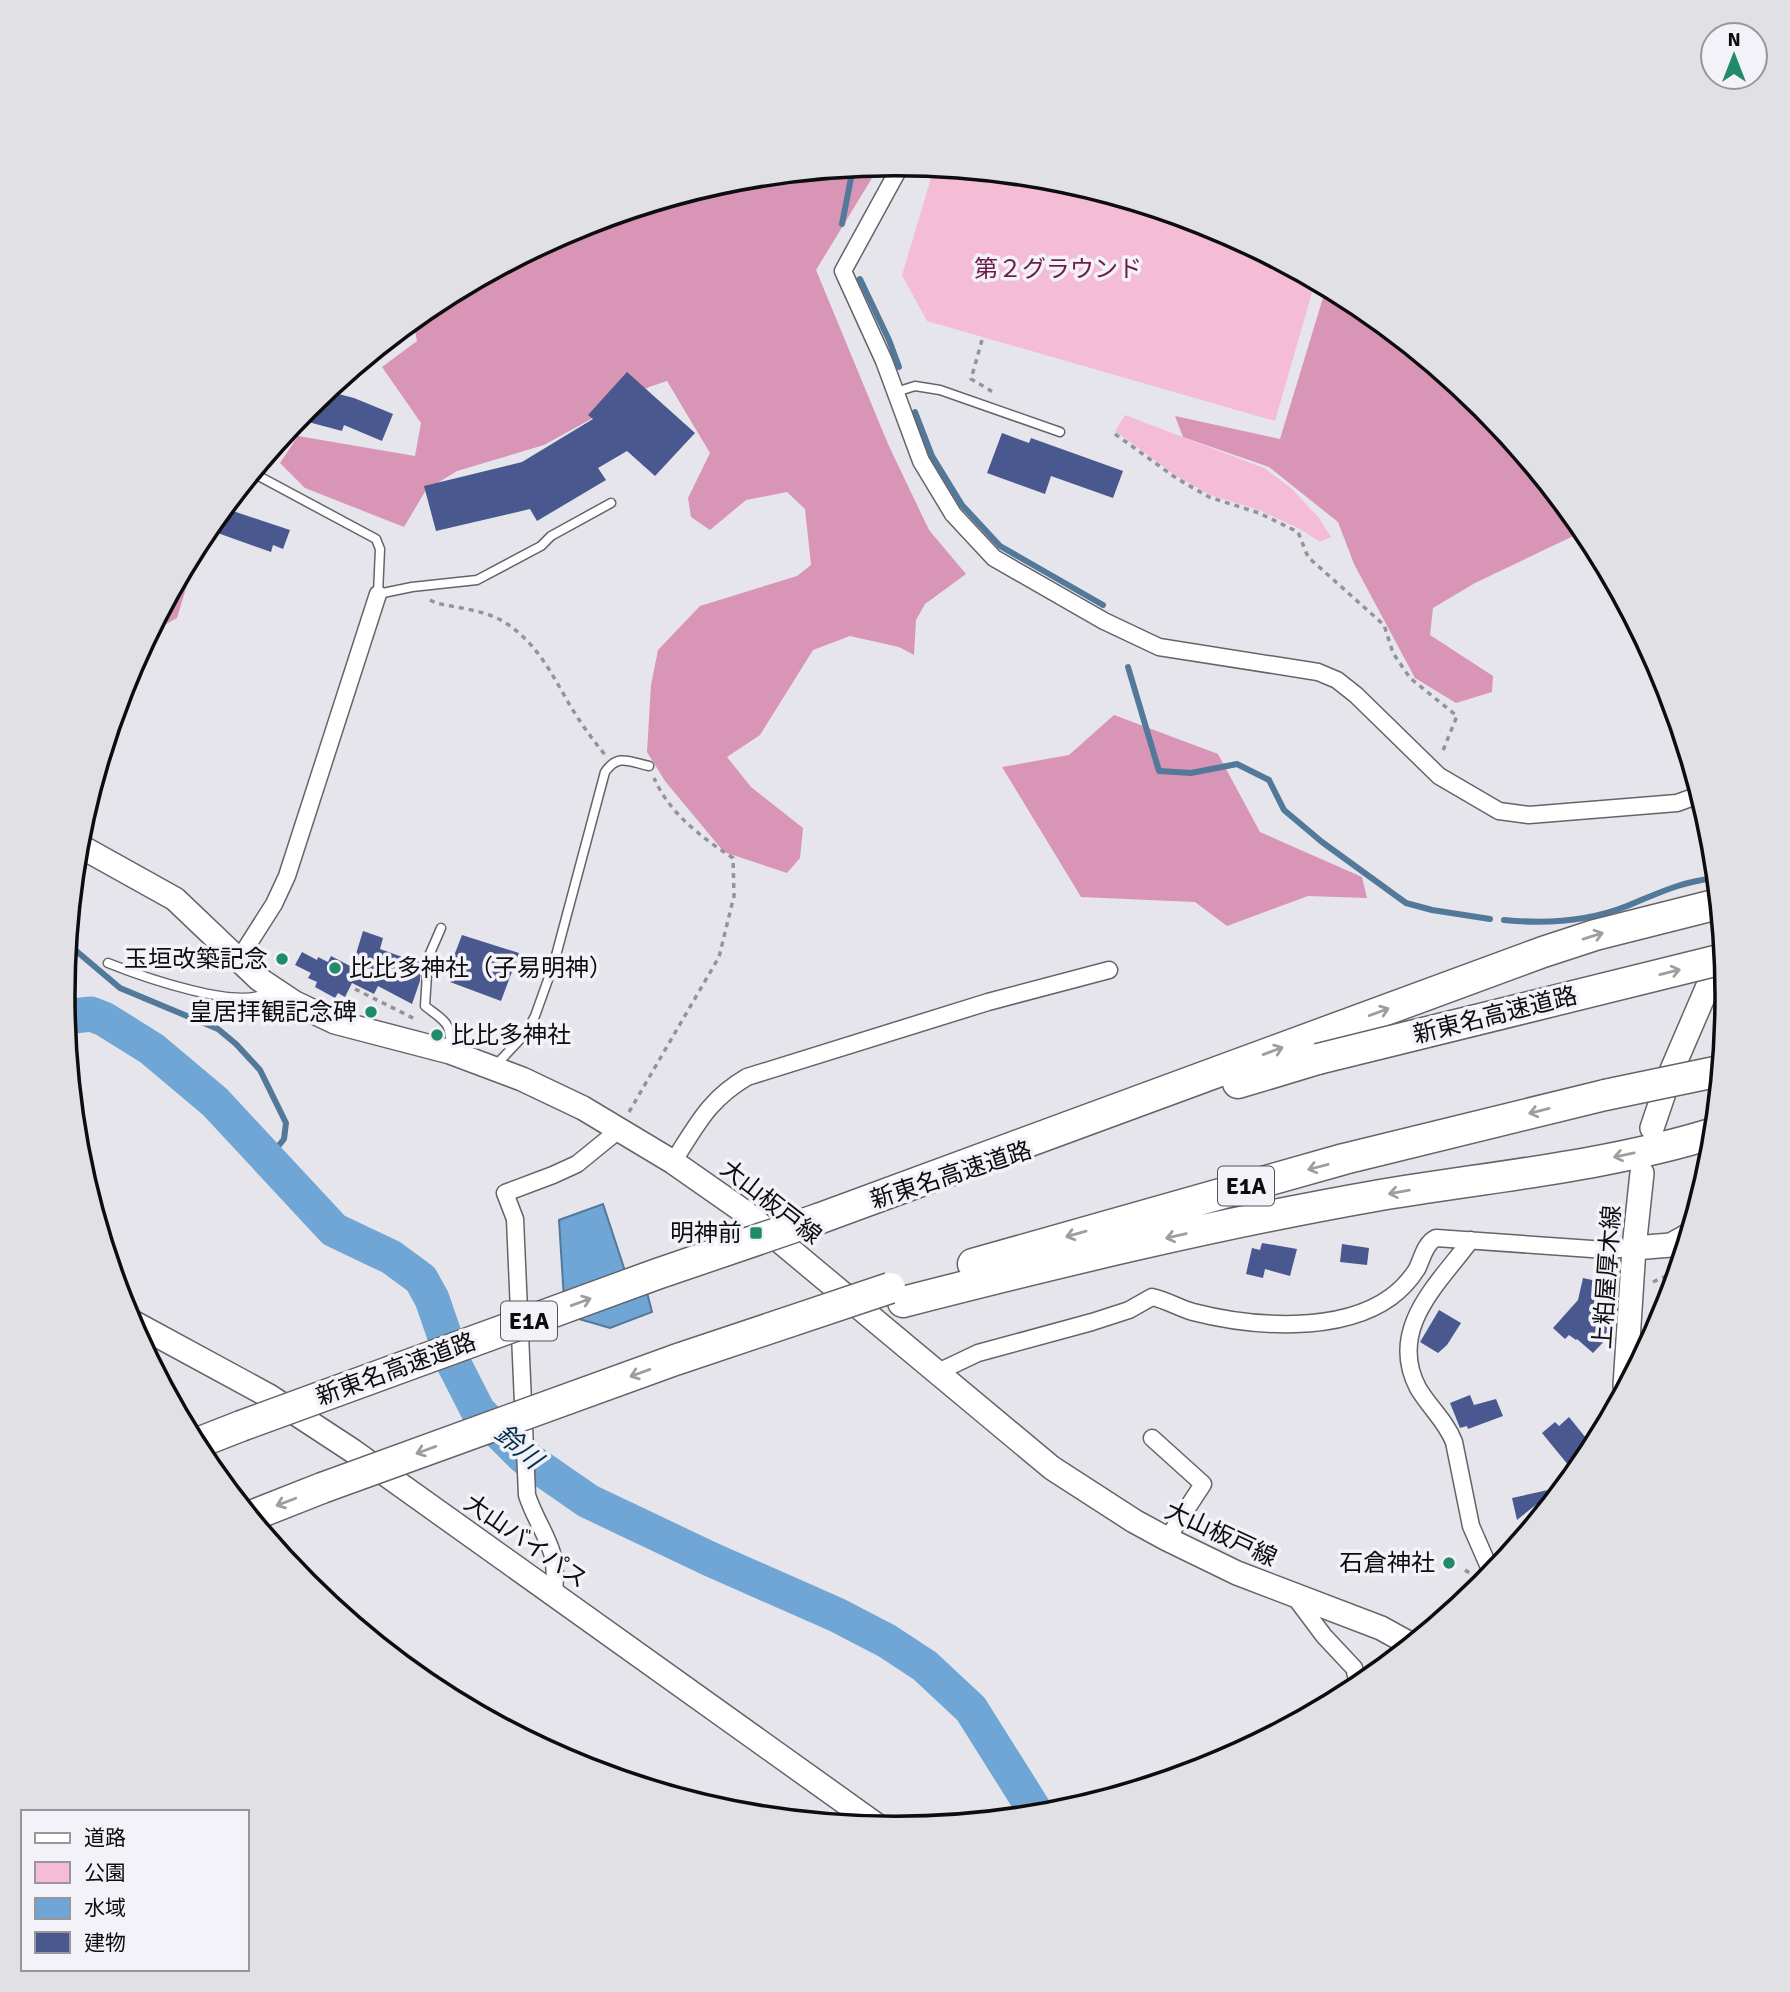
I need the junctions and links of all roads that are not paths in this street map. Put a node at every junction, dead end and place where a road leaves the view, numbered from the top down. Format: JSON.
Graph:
{"nodes":[{"id":1,"x":894,"y":176,"type":"edge"},
{"id":2,"x":896,"y":393,"type":"junction"},
{"id":3,"x":1060,"y":432,"type":"dead end"},
{"id":4,"x":261,"y":477,"type":"edge"},
{"id":5,"x":611,"y":503,"type":"dead end"},
{"id":6,"x":378,"y":594,"type":"junction"},
{"id":7,"x":649,"y":766,"type":"road end"},
{"id":8,"x":1690,"y":798,"type":"edge"},
{"id":9,"x":88,"y":851,"type":"edge"},
{"id":10,"x":1710,"y":906,"type":"edge"},
{"id":11,"x":441,"y":928,"type":"dead end"},
{"id":12,"x":239,"y":959,"type":"junction"},
{"id":13,"x":1714,"y":961,"type":"edge"},
{"id":14,"x":108,"y":963,"type":"dead end"},
{"id":15,"x":1110,"y":970,"type":"dead end"},
{"id":16,"x":1714,"y":972,"type":"edge"},
{"id":17,"x":271,"y":988,"type":"junction"},
{"id":18,"x":1316,"y":1047,"type":"junction"},
{"id":19,"x":450,"y":1052,"type":"junction"},
{"id":20,"x":494,"y":1067,"type":"junction"},
{"id":21,"x":1711,"y":1073,"type":"edge"},
{"id":22,"x":1652,"y":1128,"type":"dead end"},
{"id":23,"x":620,"y":1129,"type":"junction"},
{"id":24,"x":1702,"y":1136,"type":"edge"},
{"id":25,"x":673,"y":1162,"type":"junction"},
{"id":26,"x":1643,"y":1173,"type":"dead end"},
{"id":27,"x":1471,"y":1240,"type":"junction"},
{"id":28,"x":1677,"y":1242,"type":"edge"},
{"id":29,"x":1634,"y":1248,"type":"junction"},
{"id":30,"x":897,"y":1295,"type":"junction"},
{"id":31,"x":147,"y":1330,"type":"edge"},
{"id":32,"x":1626,"y":1366,"type":"edge"},
{"id":33,"x":938,"y":1372,"type":"junction"},
{"id":34,"x":1152,"y":1438,"type":"dead end"},
{"id":35,"x":206,"y":1440,"type":"edge"},
{"id":36,"x":260,"y":1513,"type":"edge"},
{"id":37,"x":1167,"y":1539,"type":"junction"},
{"id":38,"x":1487,"y":1563,"type":"edge"},
{"id":39,"x":554,"y":1593,"type":"junction"},
{"id":40,"x":1292,"y":1594,"type":"junction"},
{"id":41,"x":1402,"y":1640,"type":"edge"},
{"id":42,"x":1356,"y":1674,"type":"edge"},
{"id":43,"x":862,"y":1815,"type":"edge"}],
"edges":[{"from":1,"to":2,"type":"street"},
{"from":2,"to":3,"type":"lane"},
{"from":2,"to":8,"type":"street"},
{"from":4,"to":6,"type":"lane"},
{"from":5,"to":6,"type":"lane"},
{"from":6,"to":12,"type":"street"},
{"from":7,"to":20,"type":"lane"},
{"from":9,"to":12,"type":"main road","name":"大山板戸線"},
{"from":18,"to":10,"type":"highway","one_way":true},
{"from":11,"to":19,"type":"lane"},
{"from":12,"to":17,"type":"main road","name":"大山板戸線"},
{"from":18,"to":13,"type":"highway","name":"新東名高速道路","number":"E1A","one_way":true,"bridge":true},
{"from":14,"to":17,"type":"lane"},
{"from":15,"to":25,"type":"street"},
{"from":16,"to":22,"type":"main road"},
{"from":17,"to":19,"type":"main road","name":"大山板戸線"},
{"from":35,"to":18,"type":"highway","name":"新東名高速道路","number":"E1A","one_way":true,"bridge":true},
{"from":19,"to":20,"type":"main road","name":"大山板戸線"},
{"from":20,"to":23,"type":"main road","name":"大山板戸線"},
{"from":21,"to":30,"type":"highway","number":"E1A","one_way":true,"bridge":true},
{"from":23,"to":25,"type":"main road","name":"大山板戸線"},
{"from":23,"to":39,"type":"street"},
{"from":24,"to":30,"type":"highway","one_way":true},
{"from":25,"to":33,"type":"main road","name":"大山板戸線"},
{"from":26,"to":29,"type":"main road","name":"上粕屋厚木線"},
{"from":27,"to":29,"type":"street"},
{"from":27,"to":33,"type":"street"},
{"from":27,"to":38,"type":"street"},
{"from":28,"to":29,"type":"main road"},
{"from":29,"to":32,"type":"main road","name":"上粕屋厚木線"},
{"from":30,"to":36,"type":"highway","one_way":true,"bridge":true},
{"from":31,"to":39,"type":"main road","name":"大山バイパス"},
{"from":33,"to":37,"type":"main road","name":"大山板戸線"},
{"from":34,"to":37,"type":"street"},
{"from":37,"to":40,"type":"main road","name":"大山板戸線"},
{"from":39,"to":43,"type":"main road","name":"大山バイパス"},
{"from":40,"to":41,"type":"main road","name":"大山板戸線"},
{"from":40,"to":42,"type":"street"}]}
